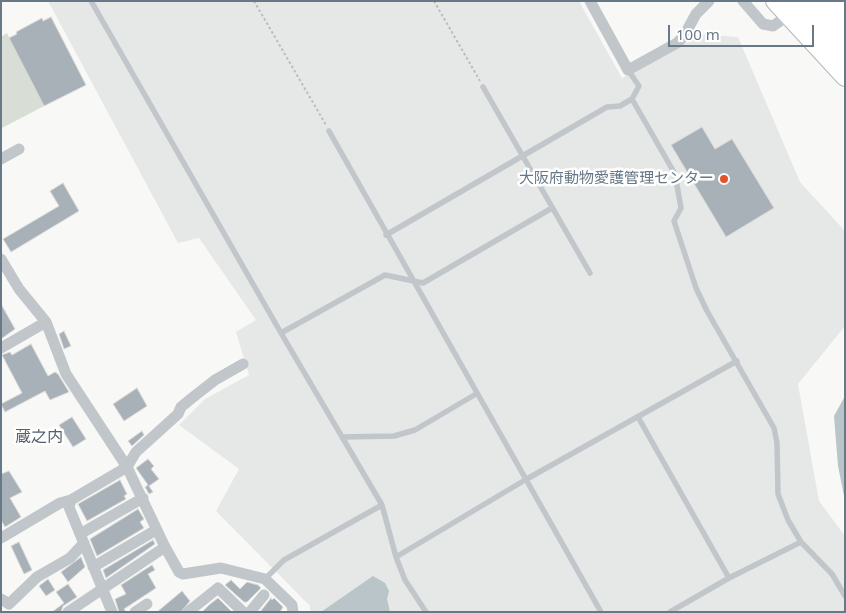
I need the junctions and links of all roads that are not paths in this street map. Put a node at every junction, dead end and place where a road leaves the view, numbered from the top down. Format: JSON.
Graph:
{"nodes":[{"id":1,"x":91,"y":1,"type":"edge"},
{"id":2,"x":590,"y":1,"type":"edge"},
{"id":3,"x":709,"y":1,"type":"edge"},
{"id":4,"x":743,"y":1,"type":"edge"},
{"id":5,"x":775,"y":1,"type":"edge"},
{"id":6,"x":815,"y":1,"type":"edge"},
{"id":7,"x":836,"y":1,"type":"edge"},
{"id":8,"x":792,"y":10,"type":"edge"},
{"id":9,"x":845,"y":11,"type":"edge"},
{"id":10,"x":845,"y":35,"type":"edge"},
{"id":11,"x":845,"y":57,"type":"edge"},
{"id":12,"x":628,"y":70,"type":"junction"},
{"id":13,"x":845,"y":77,"type":"edge"},
{"id":14,"x":483,"y":87,"type":"road end"},
{"id":15,"x":632,"y":99,"type":"junction"},
{"id":16,"x":330,"y":132,"type":"road end"},
{"id":17,"x":19,"y":150,"type":"dead end"},
{"id":18,"x":523,"y":157,"type":"junction"},
{"id":19,"x":1,"y":159,"type":"edge"},
{"id":20,"x":552,"y":208,"type":"junction"},
{"id":21,"x":386,"y":235,"type":"junction"},
{"id":22,"x":1,"y":259,"type":"edge"},
{"id":23,"x":590,"y":273,"type":"dead end"},
{"id":24,"x":413,"y":282,"type":"junction"},
{"id":25,"x":46,"y":322,"type":"junction"},
{"id":26,"x":281,"y":334,"type":"junction"},
{"id":27,"x":1,"y":348,"type":"edge"},
{"id":28,"x":737,"y":361,"type":"junction"},
{"id":29,"x":243,"y":364,"type":"dead end"},
{"id":30,"x":476,"y":394,"type":"junction"},
{"id":31,"x":638,"y":417,"type":"junction"},
{"id":32,"x":342,"y":437,"type":"junction"},
{"id":33,"x":127,"y":467,"type":"junction"},
{"id":34,"x":525,"y":480,"type":"junction"},
{"id":35,"x":143,"y":498,"type":"junction"},
{"id":36,"x":71,"y":500,"type":"junction"},
{"id":37,"x":382,"y":505,"type":"junction"},
{"id":38,"x":156,"y":530,"type":"junction"},
{"id":39,"x":1,"y":538,"type":"edge"},
{"id":40,"x":82,"y":539,"type":"junction"},
{"id":41,"x":802,"y":542,"type":"junction"},
{"id":42,"x":165,"y":548,"type":"junction"},
{"id":43,"x":396,"y":557,"type":"junction"},
{"id":44,"x":93,"y":567,"type":"junction"},
{"id":45,"x":729,"y":578,"type":"junction"},
{"id":46,"x":265,"y":579,"type":"junction"},
{"id":47,"x":102,"y":588,"type":"junction"},
{"id":48,"x":264,"y":595,"type":"dead end"},
{"id":49,"x":845,"y":596,"type":"edge"},
{"id":50,"x":1,"y":599,"type":"edge"},
{"id":51,"x":147,"y":604,"type":"dead end"},
{"id":52,"x":68,"y":612,"type":"edge"},
{"id":53,"x":112,"y":612,"type":"edge"},
{"id":54,"x":135,"y":612,"type":"edge"},
{"id":55,"x":188,"y":612,"type":"edge"},
{"id":56,"x":243,"y":612,"type":"edge"},
{"id":57,"x":250,"y":612,"type":"edge"},
{"id":58,"x":293,"y":612,"type":"edge"},
{"id":59,"x":426,"y":612,"type":"edge"},
{"id":60,"x":601,"y":612,"type":"edge"},
{"id":61,"x":670,"y":612,"type":"edge"}],
"edges":[{"from":1,"to":26,"type":"lane"},
{"from":2,"to":12,"type":"street"},
{"from":3,"to":12,"type":"street"},
{"from":4,"to":8,"type":"street"},
{"from":5,"to":8,"type":"main road"},
{"from":6,"to":10,"type":"highway"},
{"from":7,"to":9,"type":"highway"},
{"from":8,"to":11,"type":"highway"},
{"from":8,"to":13,"type":"main road"},
{"from":12,"to":15,"type":"lane"},
{"from":14,"to":18,"type":"lane"},
{"from":15,"to":18,"type":"lane"},
{"from":15,"to":28,"type":"lane"},
{"from":16,"to":21,"type":"lane"},
{"from":17,"to":19,"type":"street"},
{"from":18,"to":20,"type":"lane"},
{"from":18,"to":21,"type":"lane"},
{"from":20,"to":23,"type":"lane"},
{"from":20,"to":24,"type":"lane"},
{"from":21,"to":24,"type":"lane"},
{"from":22,"to":25,"type":"street"},
{"from":24,"to":26,"type":"lane"},
{"from":24,"to":30,"type":"lane"},
{"from":25,"to":27,"type":"street"},
{"from":25,"to":33,"type":"street"},
{"from":26,"to":32,"type":"lane"},
{"from":28,"to":31,"type":"lane"},
{"from":28,"to":41,"type":"lane"},
{"from":29,"to":33,"type":"street"},
{"from":30,"to":32,"type":"lane"},
{"from":30,"to":34,"type":"lane"},
{"from":31,"to":34,"type":"lane"},
{"from":31,"to":45,"type":"lane"},
{"from":32,"to":37,"type":"lane"},
{"from":33,"to":35,"type":"street"},
{"from":33,"to":36,"type":"street"},
{"from":34,"to":43,"type":"lane"},
{"from":34,"to":60,"type":"lane"},
{"from":35,"to":38,"type":"street"},
{"from":35,"to":40,"type":"street"},
{"from":36,"to":39,"type":"street"},
{"from":36,"to":40,"type":"street"},
{"from":37,"to":43,"type":"lane"},
{"from":37,"to":46,"type":"lane"},
{"from":38,"to":42,"type":"street"},
{"from":38,"to":44,"type":"street"},
{"from":40,"to":44,"type":"street"},
{"from":40,"to":50,"type":"street"},
{"from":41,"to":45,"type":"lane"},
{"from":41,"to":49,"type":"lane"},
{"from":42,"to":46,"type":"street"},
{"from":42,"to":47,"type":"street"},
{"from":43,"to":59,"type":"lane"},
{"from":44,"to":47,"type":"street"},
{"from":45,"to":61,"type":"lane"},
{"from":46,"to":58,"type":"street"},
{"from":47,"to":52,"type":"street"},
{"from":47,"to":53,"type":"street"},
{"from":48,"to":57,"type":"street"},
{"from":51,"to":54,"type":"street"},
{"from":55,"to":56,"type":"street"}]}
